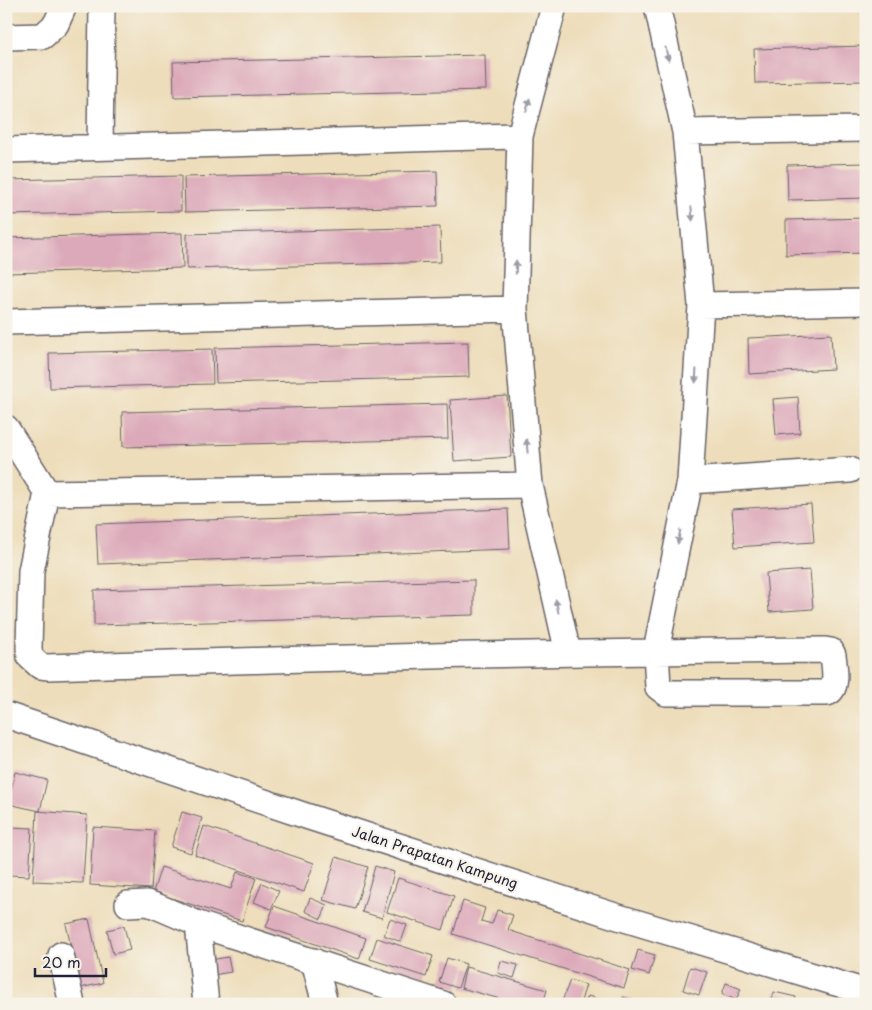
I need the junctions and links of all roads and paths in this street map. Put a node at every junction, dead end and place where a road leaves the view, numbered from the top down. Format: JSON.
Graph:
{"nodes":[{"id":1,"x":64,"y":6,"type":"edge"},
{"id":2,"x":102,"y":6,"type":"edge"},
{"id":3,"x":554,"y":6,"type":"edge"},
{"id":4,"x":657,"y":6,"type":"edge"},
{"id":5,"x":6,"y":37,"type":"edge"},
{"id":6,"x":866,"y":129,"type":"edge"},
{"id":7,"x":685,"y":132,"type":"junction"},
{"id":8,"x":520,"y":136,"type":"junction"},
{"id":9,"x":100,"y":146,"type":"junction"},
{"id":10,"x":6,"y":150,"type":"edge"},
{"id":11,"x":866,"y":302,"type":"edge"},
{"id":12,"x":701,"y":305,"type":"junction"},
{"id":13,"x":515,"y":308,"type":"junction"},
{"id":14,"x":6,"y":322,"type":"edge"},
{"id":15,"x":6,"y":428,"type":"edge"},
{"id":16,"x":850,"y":470,"type":"dead end"},
{"id":17,"x":690,"y":481,"type":"junction"},
{"id":18,"x":530,"y":485,"type":"junction"},
{"id":19,"x":47,"y":493,"type":"junction"},
{"id":20,"x":656,"y":652,"type":"junction"},
{"id":21,"x":568,"y":653,"type":"junction"},
{"id":22,"x":6,"y":715,"type":"edge"},
{"id":23,"x":128,"y":904,"type":"dead end"},
{"id":24,"x":198,"y":924,"type":"junction"},
{"id":25,"x":60,"y":955,"type":"dead end"},
{"id":26,"x":314,"y":961,"type":"junction"},
{"id":27,"x":866,"y":992,"type":"edge"},
{"id":28,"x":72,"y":1004,"type":"edge"},
{"id":29,"x":206,"y":1004,"type":"edge"},
{"id":30,"x":325,"y":1004,"type":"edge"},
{"id":31,"x":443,"y":1004,"type":"edge"}],
"edges":[{"from":1,"to":5,"type":"street"},
{"from":2,"to":9,"type":"street"},
{"from":8,"to":3,"type":"street","one_way":true},
{"from":4,"to":7,"type":"street","one_way":true},
{"from":6,"to":7,"type":"street"},
{"from":7,"to":12,"type":"street","one_way":true},
{"from":8,"to":9,"type":"street"},
{"from":13,"to":8,"type":"street","one_way":true},
{"from":9,"to":10,"type":"street"},
{"from":11,"to":12,"type":"street"},
{"from":12,"to":17,"type":"street","one_way":true},
{"from":13,"to":14,"type":"street"},
{"from":18,"to":13,"type":"street","one_way":true},
{"from":15,"to":19,"type":"street"},
{"from":16,"to":17,"type":"street"},
{"from":17,"to":20,"type":"street","one_way":true},
{"from":18,"to":19,"type":"street"},
{"from":21,"to":18,"type":"street","one_way":true},
{"from":19,"to":21,"type":"street"},
{"from":20,"to":20,"type":"street"},
{"from":20,"to":21,"type":"street"},
{"from":22,"to":27,"type":"street","name":"Jalan Prapatan Kampung"},
{"from":23,"to":24,"type":"street"},
{"from":24,"to":26,"type":"street"},
{"from":24,"to":29,"type":"street"},
{"from":25,"to":28,"type":"street"},
{"from":26,"to":30,"type":"street"},
{"from":26,"to":31,"type":"street"}]}
